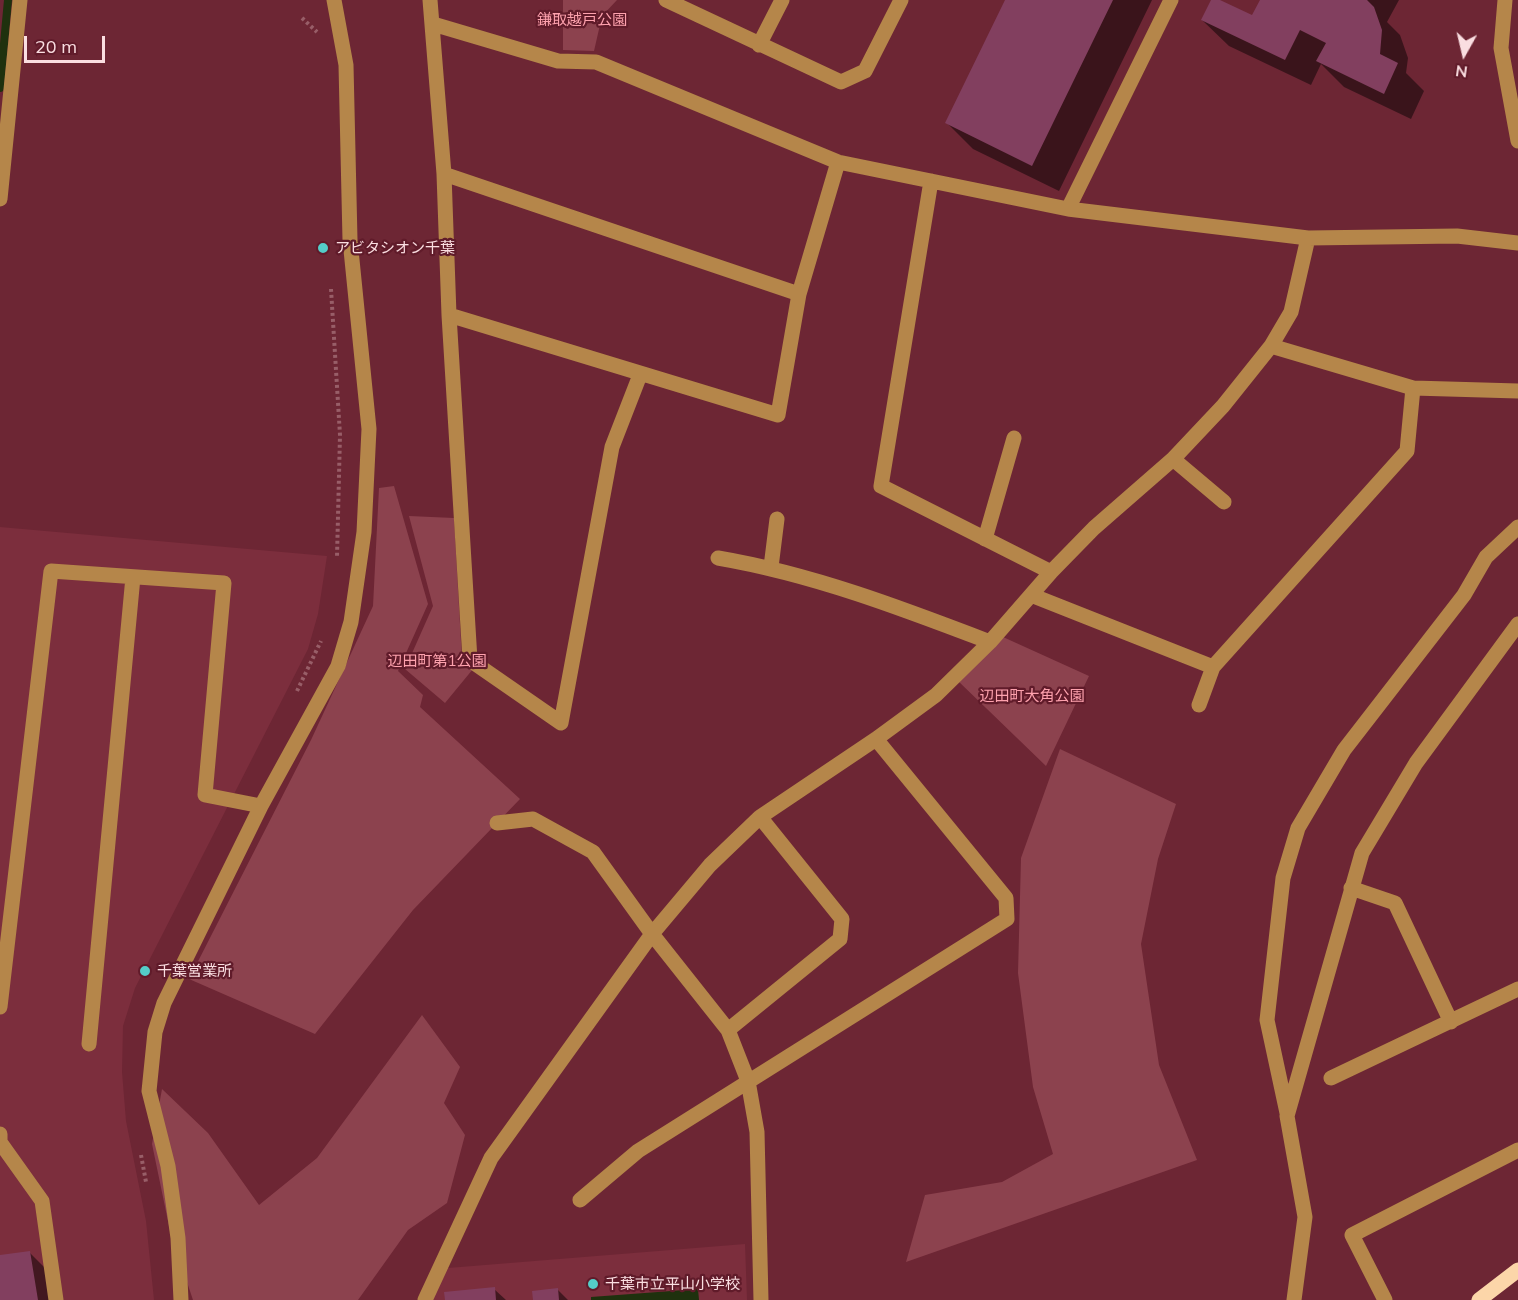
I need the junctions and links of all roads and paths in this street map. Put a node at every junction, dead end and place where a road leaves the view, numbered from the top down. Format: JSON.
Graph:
{"nodes":[{"id":1,"x":20,"y":0,"type":"edge"},
{"id":2,"x":334,"y":0,"type":"edge"},
{"id":3,"x":430,"y":0,"type":"edge"},
{"id":4,"x":666,"y":0,"type":"edge"},
{"id":5,"x":782,"y":0,"type":"edge"},
{"id":6,"x":902,"y":0,"type":"edge"},
{"id":7,"x":1172,"y":0,"type":"edge"},
{"id":8,"x":1505,"y":0,"type":"edge"},
{"id":9,"x":302,"y":18,"type":"dead end"},
{"id":10,"x":434,"y":24,"type":"junction"},
{"id":11,"x":321,"y":35,"type":"dead end"},
{"id":12,"x":759,"y":45,"type":"junction"},
{"id":13,"x":1518,"y":141,"type":"edge"},
{"id":14,"x":838,"y":162,"type":"junction"},
{"id":15,"x":444,"y":174,"type":"junction"},
{"id":16,"x":931,"y":181,"type":"junction"},
{"id":17,"x":0,"y":199,"type":"edge"},
{"id":18,"x":1068,"y":209,"type":"junction"},
{"id":19,"x":1308,"y":238,"type":"junction"},
{"id":20,"x":1518,"y":243,"type":"edge"},
{"id":21,"x":331,"y":282,"type":"dead end"},
{"id":22,"x":799,"y":294,"type":"junction"},
{"id":23,"x":449,"y":315,"type":"junction"},
{"id":24,"x":1271,"y":346,"type":"junction"},
{"id":25,"x":640,"y":375,"type":"junction"},
{"id":26,"x":1413,"y":388,"type":"junction"},
{"id":27,"x":1518,"y":392,"type":"edge"},
{"id":28,"x":1014,"y":438,"type":"dead end"},
{"id":29,"x":1173,"y":459,"type":"junction"},
{"id":30,"x":1224,"y":502,"type":"dead end"},
{"id":31,"x":777,"y":519,"type":"dead end"},
{"id":32,"x":1518,"y":527,"type":"edge"},
{"id":33,"x":985,"y":539,"type":"junction"},
{"id":34,"x":718,"y":558,"type":"dead end"},
{"id":35,"x":336,"y":565,"type":"dead end"},
{"id":36,"x":771,"y":567,"type":"junction"},
{"id":37,"x":1051,"y":572,"type":"junction"},
{"id":38,"x":133,"y":577,"type":"junction"},
{"id":39,"x":1031,"y":595,"type":"junction"},
{"id":40,"x":1518,"y":624,"type":"edge"},
{"id":41,"x":325,"y":633,"type":"dead end"},
{"id":42,"x":990,"y":642,"type":"junction"},
{"id":43,"x":1213,"y":667,"type":"junction"},
{"id":44,"x":293,"y":700,"type":"dead end"},
{"id":45,"x":1199,"y":705,"type":"dead end"},
{"id":46,"x":876,"y":739,"type":"junction"},
{"id":47,"x":261,"y":806,"type":"junction"},
{"id":48,"x":760,"y":817,"type":"junction"},
{"id":49,"x":497,"y":823,"type":"dead end"},
{"id":50,"x":1351,"y":888,"type":"junction"},
{"id":51,"x":652,"y":934,"type":"junction"},
{"id":52,"x":1518,"y":989,"type":"edge"},
{"id":53,"x":0,"y":1007,"type":"edge"},
{"id":54,"x":1451,"y":1022,"type":"junction"},
{"id":55,"x":728,"y":1030,"type":"junction"},
{"id":56,"x":88,"y":1044,"type":"dead end"},
{"id":57,"x":1331,"y":1078,"type":"dead end"},
{"id":58,"x":748,"y":1081,"type":"junction"},
{"id":59,"x":1287,"y":1116,"type":"junction"},
{"id":60,"x":0,"y":1134,"type":"edge"},
{"id":61,"x":138,"y":1144,"type":"dead end"},
{"id":62,"x":1518,"y":1150,"type":"edge"},
{"id":63,"x":148,"y":1190,"type":"dead end"},
{"id":64,"x":580,"y":1200,"type":"dead end"},
{"id":65,"x":1518,"y":1270,"type":"edge"},
{"id":66,"x":56,"y":1300,"type":"edge"},
{"id":67,"x":181,"y":1300,"type":"edge"},
{"id":68,"x":425,"y":1300,"type":"edge"},
{"id":69,"x":761,"y":1300,"type":"edge"},
{"id":70,"x":1294,"y":1300,"type":"edge"},
{"id":71,"x":1385,"y":1300,"type":"edge"},
{"id":72,"x":1479,"y":1300,"type":"edge"}],
"edges":[{"from":1,"to":17,"type":"street"},
{"from":2,"to":47,"type":"street"},
{"from":3,"to":10,"type":"street"},
{"from":4,"to":12,"type":"street"},
{"from":5,"to":12,"type":"street"},
{"from":6,"to":12,"type":"street"},
{"from":7,"to":18,"type":"street"},
{"from":8,"to":13,"type":"street"},
{"from":9,"to":11,"type":"path"},
{"from":10,"to":14,"type":"street"},
{"from":10,"to":15,"type":"street"},
{"from":14,"to":16,"type":"street"},
{"from":14,"to":22,"type":"street"},
{"from":15,"to":22,"type":"street"},
{"from":15,"to":23,"type":"street"},
{"from":16,"to":18,"type":"street"},
{"from":16,"to":33,"type":"street"},
{"from":18,"to":19,"type":"street"},
{"from":19,"to":20,"type":"street"},
{"from":19,"to":24,"type":"street"},
{"from":21,"to":35,"type":"path"},
{"from":22,"to":25,"type":"street"},
{"from":23,"to":25,"type":"street"},
{"from":23,"to":25,"type":"street"},
{"from":24,"to":26,"type":"street"},
{"from":24,"to":29,"type":"street"},
{"from":26,"to":27,"type":"street"},
{"from":26,"to":43,"type":"street"},
{"from":28,"to":33,"type":"street"},
{"from":29,"to":30,"type":"street"},
{"from":29,"to":37,"type":"street"},
{"from":31,"to":36,"type":"street"},
{"from":32,"to":59,"type":"street"},
{"from":33,"to":37,"type":"street"},
{"from":34,"to":36,"type":"street"},
{"from":36,"to":42,"type":"street"},
{"from":37,"to":39,"type":"street"},
{"from":38,"to":47,"type":"street"},
{"from":38,"to":53,"type":"street"},
{"from":38,"to":56,"type":"street"},
{"from":39,"to":42,"type":"street"},
{"from":39,"to":43,"type":"street"},
{"from":40,"to":50,"type":"street"},
{"from":41,"to":44,"type":"path"},
{"from":42,"to":46,"type":"street"},
{"from":43,"to":45,"type":"street"},
{"from":46,"to":48,"type":"street"},
{"from":46,"to":58,"type":"street"},
{"from":47,"to":67,"type":"street"},
{"from":48,"to":51,"type":"street"},
{"from":48,"to":55,"type":"street"},
{"from":49,"to":51,"type":"street"},
{"from":50,"to":54,"type":"street"},
{"from":50,"to":59,"type":"street"},
{"from":51,"to":55,"type":"street"},
{"from":51,"to":68,"type":"street"},
{"from":52,"to":54,"type":"street"},
{"from":54,"to":57,"type":"street"},
{"from":55,"to":58,"type":"street"},
{"from":58,"to":64,"type":"street"},
{"from":58,"to":69,"type":"street"},
{"from":59,"to":70,"type":"street"},
{"from":60,"to":66,"type":"street"},
{"from":61,"to":63,"type":"path"},
{"from":62,"to":71,"type":"street"},
{"from":65,"to":72,"type":"main road"}]}
